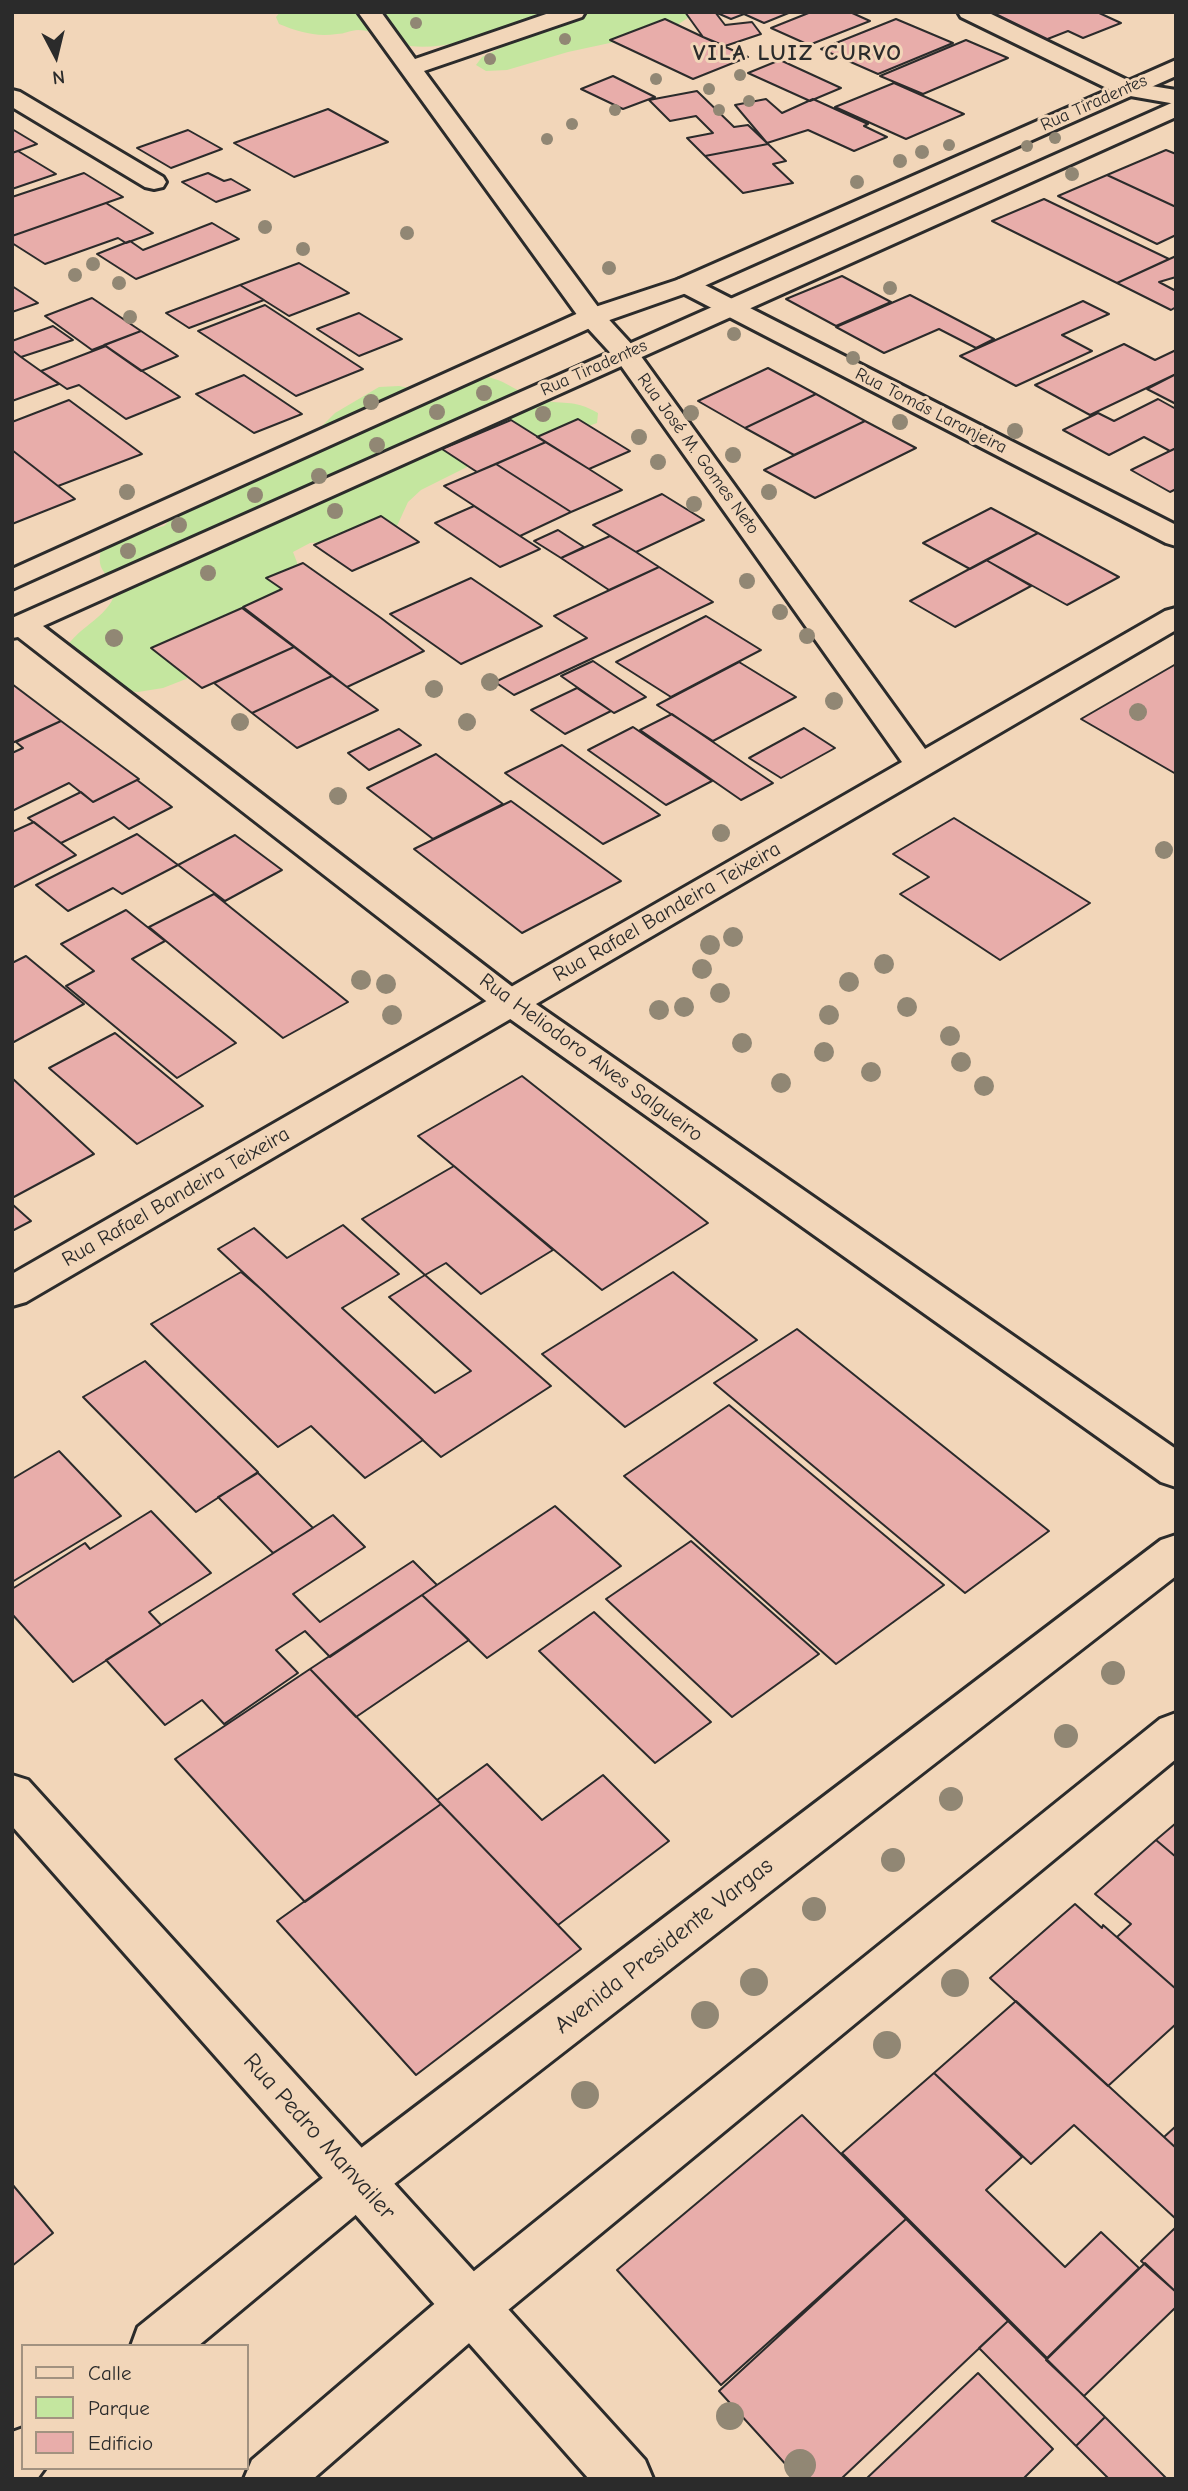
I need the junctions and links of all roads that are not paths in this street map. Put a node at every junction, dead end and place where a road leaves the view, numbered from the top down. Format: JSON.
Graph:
{"nodes":[{"id":1,"x":369,"y":12,"type":"edge"},
{"id":2,"x":574,"y":12,"type":"edge"},
{"id":3,"x":969,"y":12,"type":"edge"},
{"id":4,"x":1176,"y":67,"type":"edge"},
{"id":5,"x":412,"y":68,"type":"junction"},
{"id":6,"x":1127,"y":89,"type":"junction"},
{"id":7,"x":12,"y":97,"type":"edge"},
{"id":8,"x":1176,"y":97,"type":"edge"},
{"id":9,"x":1176,"y":108,"type":"edge"},
{"id":10,"x":154,"y":183,"type":"dead end"},
{"id":11,"x":686,"y":285,"type":"junction"},
{"id":12,"x":730,"y":308,"type":"junction"},
{"id":13,"x":592,"y":317,"type":"junction"},
{"id":14,"x":626,"y":354,"type":"junction"},
{"id":15,"x":1176,"y":537,"type":"edge"},
{"id":16,"x":12,"y":580,"type":"edge"},
{"id":17,"x":1176,"y":617,"type":"edge"},
{"id":18,"x":15,"y":618,"type":"edge"},
{"id":19,"x":921,"y":765,"type":"junction"},
{"id":20,"x":511,"y":1003,"type":"junction"},
{"id":21,"x":12,"y":1292,"type":"edge"},
{"id":22,"x":1176,"y":1471,"type":"edge"},
{"id":23,"x":1176,"y":1552,"type":"edge"},
{"id":24,"x":1176,"y":1732,"type":"edge"},
{"id":25,"x":12,"y":1794,"type":"edge"},
{"id":26,"x":358,"y":2181,"type":"junction"},
{"id":27,"x":472,"y":2306,"type":"junction"},
{"id":28,"x":159,"y":2344,"type":"edge"},
{"id":29,"x":271,"y":2479,"type":"edge"},
{"id":30,"x":626,"y":2479,"type":"edge"}],
"edges":[{"from":1,"to":5,"type":"main road","name":"Rua José M. Gomes Neto"},
{"from":2,"to":5,"type":"main road"},
{"from":3,"to":6,"type":"main road"},
{"from":4,"to":6,"type":"main road","name":"Rua Tiradentes"},
{"from":5,"to":13,"type":"main road","name":"Rua José M. Gomes Neto"},
{"from":6,"to":8,"type":"main road"},
{"from":6,"to":11,"type":"main road","name":"Rua Tiradentes"},
{"from":7,"to":10,"type":"main road"},
{"from":9,"to":12,"type":"main road","name":"Rua Tiradentes"},
{"from":11,"to":12,"type":"main road","name":"Rua Tomás Laranjeira"},
{"from":11,"to":13,"type":"main road","name":"Rua Tiradentes"},
{"from":12,"to":14,"type":"main road","name":"Rua Tiradentes"},
{"from":12,"to":15,"type":"main road","name":"Rua Tomás Laranjeira"},
{"from":13,"to":14,"type":"main road","name":"Rua José M. Gomes Neto"},
{"from":13,"to":16,"type":"main road","name":"Rua Tiradentes"},
{"from":14,"to":18,"type":"main road","name":"Rua Tiradentes"},
{"from":14,"to":19,"type":"main road","name":"Rua José M. Gomes Neto"},
{"from":17,"to":19,"type":"main road","name":"Rua Rafael Bandeira Teixeira"},
{"from":18,"to":20,"type":"main road","name":"Rua Heliodoro Alves Salgueiro"},
{"from":19,"to":20,"type":"main road","name":"Rua Rafael Bandeira Teixeira"},
{"from":20,"to":21,"type":"main road","name":"Rua Rafael Bandeira Teixeira"},
{"from":20,"to":22,"type":"main road","name":"Rua Heliodoro Alves Salgueiro"},
{"from":23,"to":26,"type":"main road","name":"Avenida Presidente Vargas"},
{"from":24,"to":27,"type":"main road"},
{"from":25,"to":26,"type":"main road","name":"Rua Pedro Manvailer"},
{"from":26,"to":27,"type":"main road","name":"Rua Pedro Manvailer"},
{"from":26,"to":28,"type":"main road","name":"Avenida Presidente Vargas"},
{"from":27,"to":29,"type":"main road"},
{"from":27,"to":30,"type":"main road","name":"Rua Pedro Manvailer"}]}
